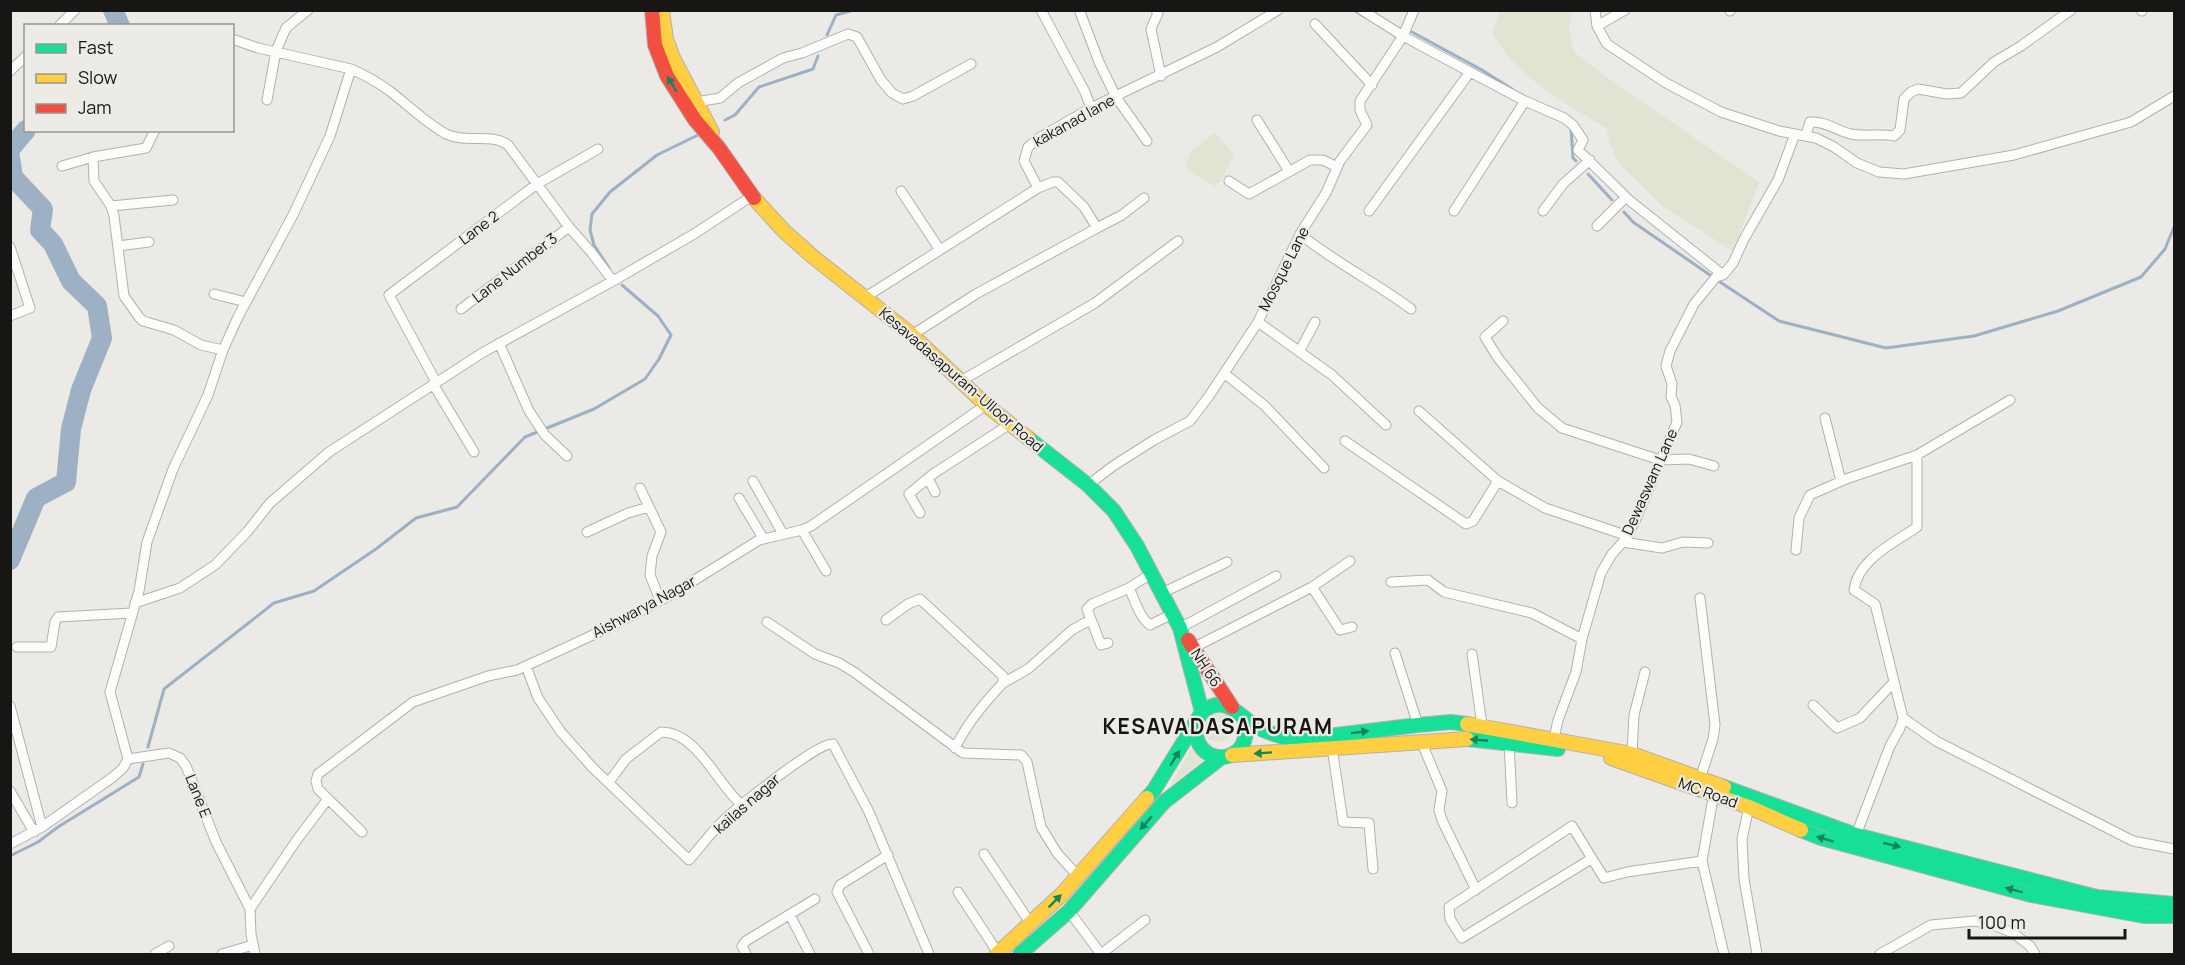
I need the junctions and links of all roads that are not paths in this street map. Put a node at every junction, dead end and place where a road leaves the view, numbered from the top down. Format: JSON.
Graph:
{"nodes":[{"id":1,"x":308,"y":10,"type":"edge"},
{"id":2,"x":651,"y":10,"type":"edge"},
{"id":3,"x":663,"y":10,"type":"edge"},
{"id":4,"x":1041,"y":10,"type":"edge"},
{"id":5,"x":1168,"y":10,"type":"edge"},
{"id":6,"x":1362,"y":10,"type":"edge"},
{"id":7,"x":1414,"y":10,"type":"edge"},
{"id":8,"x":1595,"y":10,"type":"edge"},
{"id":9,"x":1625,"y":10,"type":"edge"},
{"id":10,"x":2071,"y":10,"type":"edge"},
{"id":11,"x":73,"y":11,"type":"edge"},
{"id":12,"x":1277,"y":11,"type":"edge"},
{"id":13,"x":1080,"y":12,"type":"dead end"},
{"id":14,"x":1157,"y":12,"type":"edge"},
{"id":15,"x":61,"y":24,"type":"edge"},
{"id":16,"x":1315,"y":24,"type":"dead end"},
{"id":17,"x":1597,"y":26,"type":"junction"},
{"id":18,"x":1403,"y":36,"type":"junction"},
{"id":19,"x":234,"y":40,"type":"edge"},
{"id":20,"x":276,"y":51,"type":"junction"},
{"id":21,"x":24,"y":58,"type":"edge"},
{"id":22,"x":971,"y":64,"type":"dead end"},
{"id":23,"x":351,"y":69,"type":"junction"},
{"id":24,"x":10,"y":71,"type":"edge"},
{"id":25,"x":1470,"y":72,"type":"junction"},
{"id":26,"x":1161,"y":76,"type":"junction"},
{"id":27,"x":1372,"y":85,"type":"junction"},
{"id":28,"x":2175,"y":96,"type":"edge"},
{"id":29,"x":1116,"y":97,"type":"junction"},
{"id":30,"x":267,"y":100,"type":"dead end"},
{"id":31,"x":1525,"y":101,"type":"junction"},
{"id":32,"x":696,"y":102,"type":"junction"},
{"id":33,"x":1091,"y":108,"type":"junction"},
{"id":34,"x":1257,"y":120,"type":"dead end"},
{"id":35,"x":154,"y":132,"type":"edge"},
{"id":36,"x":1795,"y":134,"type":"junction"},
{"id":37,"x":1806,"y":135,"type":"junction"},
{"id":38,"x":1147,"y":141,"type":"dead end"},
{"id":39,"x":719,"y":148,"type":"junction"},
{"id":40,"x":598,"y":149,"type":"dead end"},
{"id":41,"x":93,"y":157,"type":"junction"},
{"id":42,"x":1590,"y":160,"type":"junction"},
{"id":43,"x":62,"y":166,"type":"dead end"},
{"id":44,"x":1337,"y":167,"type":"junction"},
{"id":45,"x":1289,"y":171,"type":"junction"},
{"id":46,"x":1229,"y":181,"type":"dead end"},
{"id":47,"x":537,"y":183,"type":"junction"},
{"id":48,"x":1038,"y":188,"type":"junction"},
{"id":49,"x":901,"y":191,"type":"dead end"},
{"id":50,"x":752,"y":196,"type":"junction"},
{"id":51,"x":1626,"y":197,"type":"junction"},
{"id":52,"x":1144,"y":198,"type":"dead end"},
{"id":53,"x":173,"y":200,"type":"dead end"},
{"id":54,"x":111,"y":206,"type":"junction"},
{"id":55,"x":1369,"y":211,"type":"dead end"},
{"id":56,"x":1454,"y":211,"type":"dead end"},
{"id":57,"x":1544,"y":211,"type":"dead end"},
{"id":58,"x":1597,"y":226,"type":"dead end"},
{"id":59,"x":569,"y":227,"type":"junction"},
{"id":60,"x":1097,"y":228,"type":"junction"},
{"id":61,"x":1300,"y":234,"type":"junction"},
{"id":62,"x":1178,"y":241,"type":"dead end"},
{"id":63,"x":148,"y":242,"type":"dead end"},
{"id":64,"x":118,"y":246,"type":"junction"},
{"id":65,"x":10,"y":247,"type":"edge"},
{"id":66,"x":940,"y":250,"type":"junction"},
{"id":67,"x":1723,"y":275,"type":"junction"},
{"id":68,"x":613,"y":281,"type":"junction"},
{"id":69,"x":214,"y":294,"type":"dead end"},
{"id":70,"x":864,"y":298,"type":"junction"},
{"id":71,"x":246,"y":302,"type":"junction"},
{"id":72,"x":461,"y":309,"type":"dead end"},
{"id":73,"x":1411,"y":309,"type":"dead end"},
{"id":74,"x":10,"y":316,"type":"edge"},
{"id":75,"x":1503,"y":321,"type":"dead end"},
{"id":76,"x":1258,"y":322,"type":"junction"},
{"id":77,"x":1315,"y":322,"type":"dead end"},
{"id":78,"x":912,"y":335,"type":"junction"},
{"id":79,"x":499,"y":343,"type":"junction"},
{"id":80,"x":223,"y":350,"type":"junction"},
{"id":81,"x":1300,"y":350,"type":"junction"},
{"id":82,"x":1224,"y":373,"type":"junction"},
{"id":83,"x":961,"y":381,"type":"junction"},
{"id":84,"x":435,"y":383,"type":"junction"},
{"id":85,"x":2010,"y":400,"type":"dead end"},
{"id":86,"x":986,"y":405,"type":"junction"},
{"id":87,"x":1419,"y":411,"type":"dead end"},
{"id":88,"x":1825,"y":418,"type":"dead end"},
{"id":89,"x":1010,"y":424,"type":"junction"},
{"id":90,"x":1386,"y":424,"type":"dead end"},
{"id":91,"x":1345,"y":441,"type":"dead end"},
{"id":92,"x":474,"y":452,"type":"dead end"},
{"id":93,"x":1917,"y":455,"type":"junction"},
{"id":94,"x":567,"y":456,"type":"dead end"},
{"id":95,"x":1660,"y":460,"type":"junction"},
{"id":96,"x":1714,"y":466,"type":"dead end"},
{"id":97,"x":1324,"y":468,"type":"dead end"},
{"id":98,"x":928,"y":478,"type":"junction"},
{"id":99,"x":753,"y":481,"type":"dead end"},
{"id":100,"x":1498,"y":481,"type":"junction"},
{"id":101,"x":1841,"y":482,"type":"junction"},
{"id":102,"x":1088,"y":485,"type":"junction"},
{"id":103,"x":639,"y":488,"type":"dead end"},
{"id":104,"x":935,"y":492,"type":"dead end"},
{"id":105,"x":739,"y":498,"type":"dead end"},
{"id":106,"x":649,"y":507,"type":"junction"},
{"id":107,"x":920,"y":513,"type":"dead end"},
{"id":108,"x":801,"y":530,"type":"junction"},
{"id":109,"x":587,"y":532,"type":"dead end"},
{"id":110,"x":783,"y":534,"type":"junction"},
{"id":111,"x":763,"y":538,"type":"junction"},
{"id":112,"x":1625,"y":539,"type":"junction"},
{"id":113,"x":1708,"y":543,"type":"dead end"},
{"id":114,"x":1796,"y":550,"type":"dead end"},
{"id":115,"x":1350,"y":561,"type":"dead end"},
{"id":116,"x":1227,"y":562,"type":"dead end"},
{"id":117,"x":826,"y":571,"type":"dead end"},
{"id":118,"x":1152,"y":573,"type":"junction"},
{"id":119,"x":1276,"y":576,"type":"dead end"},
{"id":120,"x":1391,"y":582,"type":"dead end"},
{"id":121,"x":1312,"y":587,"type":"junction"},
{"id":122,"x":1129,"y":588,"type":"junction"},
{"id":123,"x":1162,"y":593,"type":"junction"},
{"id":124,"x":1700,"y":598,"type":"dead end"},
{"id":125,"x":660,"y":600,"type":"junction"},
{"id":126,"x":134,"y":608,"type":"junction"},
{"id":127,"x":1173,"y":612,"type":"junction"},
{"id":128,"x":886,"y":620,"type":"dead end"},
{"id":129,"x":1090,"y":620,"type":"junction"},
{"id":130,"x":767,"y":622,"type":"dead end"},
{"id":131,"x":1352,"y":627,"type":"dead end"},
{"id":132,"x":1180,"y":628,"type":"junction"},
{"id":133,"x":1582,"y":639,"type":"junction"},
{"id":134,"x":1108,"y":643,"type":"dead end"},
{"id":135,"x":17,"y":647,"type":"dead end"},
{"id":136,"x":1193,"y":648,"type":"junction"},
{"id":137,"x":1395,"y":653,"type":"dead end"},
{"id":138,"x":1472,"y":654,"type":"dead end"},
{"id":139,"x":526,"y":666,"type":"junction"},
{"id":140,"x":1645,"y":672,"type":"dead end"},
{"id":141,"x":1003,"y":683,"type":"junction"},
{"id":142,"x":1893,"y":683,"type":"junction"},
{"id":143,"x":1813,"y":705,"type":"dead end"},
{"id":144,"x":10,"y":706,"type":"edge"},
{"id":145,"x":1232,"y":707,"type":"junction"},
{"id":146,"x":1198,"y":718,"type":"junction"},
{"id":147,"x":1244,"y":718,"type":"junction"},
{"id":148,"x":1903,"y":718,"type":"junction"},
{"id":149,"x":1418,"y":725,"type":"junction"},
{"id":150,"x":1482,"y":725,"type":"junction"},
{"id":151,"x":1421,"y":741,"type":"junction"},
{"id":152,"x":1509,"y":743,"type":"junction"},
{"id":153,"x":1553,"y":743,"type":"junction"},
{"id":154,"x":1332,"y":747,"type":"junction"},
{"id":155,"x":955,"y":748,"type":"junction"},
{"id":156,"x":1632,"y":754,"type":"junction"},
{"id":157,"x":1227,"y":756,"type":"junction"},
{"id":158,"x":128,"y":759,"type":"junction"},
{"id":159,"x":1700,"y":778,"type":"junction"},
{"id":160,"x":609,"y":782,"type":"junction"},
{"id":161,"x":1154,"y":790,"type":"junction"},
{"id":162,"x":1717,"y":790,"type":"junction"},
{"id":163,"x":10,"y":791,"type":"edge"},
{"id":164,"x":327,"y":800,"type":"junction"},
{"id":165,"x":1164,"y":802,"type":"junction"},
{"id":166,"x":1512,"y":803,"type":"dead end"},
{"id":167,"x":742,"y":805,"type":"junction"},
{"id":168,"x":1749,"y":807,"type":"junction"},
{"id":169,"x":38,"y":830,"type":"junction"},
{"id":170,"x":362,"y":832,"type":"dead end"},
{"id":171,"x":1856,"y":836,"type":"junction"},
{"id":172,"x":10,"y":844,"type":"edge"},
{"id":173,"x":2175,"y":849,"type":"edge"},
{"id":174,"x":984,"y":854,"type":"dead end"},
{"id":175,"x":888,"y":855,"type":"junction"},
{"id":176,"x":1591,"y":859,"type":"junction"},
{"id":177,"x":1702,"y":861,"type":"junction"},
{"id":178,"x":1373,"y":869,"type":"dead end"},
{"id":179,"x":1078,"y":876,"type":"junction"},
{"id":180,"x":1476,"y":890,"type":"junction"},
{"id":181,"x":958,"y":892,"type":"dead end"},
{"id":182,"x":815,"y":899,"type":"dead end"},
{"id":183,"x":2175,"y":904,"type":"edge"},
{"id":184,"x":250,"y":909,"type":"junction"},
{"id":185,"x":1070,"y":911,"type":"junction"},
{"id":186,"x":790,"y":915,"type":"junction"},
{"id":187,"x":2175,"y":916,"type":"edge"},
{"id":188,"x":1144,"y":920,"type":"dead end"},
{"id":189,"x":1031,"y":924,"type":"junction"},
{"id":190,"x":169,"y":946,"type":"dead end"},
{"id":191,"x":254,"y":950,"type":"edge"},
{"id":192,"x":155,"y":954,"type":"edge"},
{"id":193,"x":222,"y":954,"type":"edge"},
{"id":194,"x":746,"y":954,"type":"edge"},
{"id":195,"x":810,"y":954,"type":"edge"},
{"id":196,"x":869,"y":954,"type":"edge"},
{"id":197,"x":929,"y":954,"type":"edge"},
{"id":198,"x":997,"y":954,"type":"edge"},
{"id":199,"x":1020,"y":954,"type":"edge"},
{"id":200,"x":1101,"y":954,"type":"edge"},
{"id":201,"x":1724,"y":954,"type":"edge"},
{"id":202,"x":1757,"y":954,"type":"edge"},
{"id":203,"x":1880,"y":954,"type":"edge"},
{"id":204,"x":2035,"y":954,"type":"edge"}],
"edges":[{"from":1,"to":20,"type":"street"},
{"from":39,"to":2,"type":"main road","name":"Kesavadasapuram-Ulloor Road","one_way":true},
{"from":3,"to":32,"type":"main road","name":"Kesavadasapuram-Ulloor Road"},
{"from":4,"to":33,"type":"street"},
{"from":5,"to":14,"type":"street"},
{"from":6,"to":18,"type":"street"},
{"from":7,"to":18,"type":"street","name":"Mosque Lane"},
{"from":8,"to":17,"type":"street"},
{"from":9,"to":17,"type":"street"},
{"from":10,"to":37,"type":"street"},
{"from":11,"to":15,"type":"street"},
{"from":12,"to":26,"type":"street","name":"kakanad lane"},
{"from":13,"to":29,"type":"street"},
{"from":14,"to":26,"type":"street"},
{"from":16,"to":27,"type":"street"},
{"from":17,"to":36,"type":"street"},
{"from":18,"to":25,"type":"street"},
{"from":18,"to":27,"type":"street","name":"Mosque Lane"},
{"from":19,"to":20,"type":"street"},
{"from":20,"to":23,"type":"street"},
{"from":20,"to":30,"type":"street"},
{"from":21,"to":24,"type":"street"},
{"from":22,"to":32,"type":"street"},
{"from":23,"to":47,"type":"street"},
{"from":23,"to":71,"type":"street"},
{"from":25,"to":31,"type":"street"},
{"from":25,"to":55,"type":"street"},
{"from":26,"to":29,"type":"street","name":"kakanad lane"},
{"from":27,"to":44,"type":"street","name":"Mosque Lane"},
{"from":28,"to":37,"type":"street"},
{"from":29,"to":33,"type":"street","name":"kakanad lane"},
{"from":29,"to":38,"type":"street"},
{"from":31,"to":42,"type":"street"},
{"from":31,"to":56,"type":"street"},
{"from":32,"to":39,"type":"main road","name":"Kesavadasapuram-Ulloor Road"},
{"from":33,"to":48,"type":"street","name":"kakanad lane"},
{"from":34,"to":45,"type":"street"},
{"from":35,"to":41,"type":"street"},
{"from":36,"to":37,"type":"street"},
{"from":36,"to":67,"type":"street","name":"Dewaswam Lane"},
{"from":39,"to":50,"type":"main road","name":"Kesavadasapuram-Ulloor Road"},
{"from":40,"to":47,"type":"street","name":"Lane 2"},
{"from":41,"to":43,"type":"street"},
{"from":41,"to":54,"type":"street"},
{"from":42,"to":51,"type":"street"},
{"from":42,"to":57,"type":"street"},
{"from":44,"to":45,"type":"street"},
{"from":44,"to":61,"type":"street","name":"Mosque Lane"},
{"from":45,"to":46,"type":"street"},
{"from":47,"to":59,"type":"street"},
{"from":47,"to":84,"type":"street","name":"Lane 2"},
{"from":48,"to":60,"type":"street"},
{"from":48,"to":66,"type":"street"},
{"from":49,"to":66,"type":"street"},
{"from":50,"to":68,"type":"street"},
{"from":50,"to":70,"type":"main road","name":"Kesavadasapuram-Ulloor Road"},
{"from":51,"to":58,"type":"street"},
{"from":51,"to":67,"type":"street"},
{"from":52,"to":60,"type":"street"},
{"from":53,"to":54,"type":"street"},
{"from":54,"to":64,"type":"street"},
{"from":59,"to":68,"type":"street"},
{"from":59,"to":72,"type":"street","name":"Lane Number 3"},
{"from":60,"to":78,"type":"street"},
{"from":61,"to":73,"type":"street"},
{"from":61,"to":76,"type":"street","name":"Mosque Lane"},
{"from":62,"to":83,"type":"street"},
{"from":63,"to":64,"type":"street"},
{"from":64,"to":80,"type":"street"},
{"from":65,"to":74,"type":"street"},
{"from":66,"to":70,"type":"street"},
{"from":67,"to":95,"type":"street","name":"Dewaswam Lane"},
{"from":68,"to":79,"type":"street"},
{"from":69,"to":71,"type":"street"},
{"from":70,"to":78,"type":"main road","name":"Kesavadasapuram-Ulloor Road"},
{"from":71,"to":80,"type":"street"},
{"from":75,"to":95,"type":"street"},
{"from":76,"to":81,"type":"street"},
{"from":76,"to":82,"type":"street","name":"Mosque Lane"},
{"from":77,"to":81,"type":"street"},
{"from":78,"to":83,"type":"main road","name":"Kesavadasapuram-Ulloor Road"},
{"from":79,"to":84,"type":"street"},
{"from":79,"to":94,"type":"street"},
{"from":80,"to":126,"type":"street"},
{"from":81,"to":90,"type":"street"},
{"from":82,"to":97,"type":"street"},
{"from":82,"to":102,"type":"street","name":"Mosque Lane"},
{"from":83,"to":86,"type":"main road","name":"Kesavadasapuram-Ulloor Road"},
{"from":84,"to":92,"type":"street"},
{"from":84,"to":126,"type":"street"},
{"from":85,"to":93,"type":"street"},
{"from":86,"to":89,"type":"main road","name":"Kesavadasapuram-Ulloor Road"},
{"from":86,"to":108,"type":"street","name":"Aishwarya Nagar"},
{"from":87,"to":100,"type":"street"},
{"from":88,"to":101,"type":"street"},
{"from":89,"to":98,"type":"street"},
{"from":89,"to":102,"type":"main road","name":"Kesavadasapuram-Ulloor Road"},
{"from":91,"to":100,"type":"street"},
{"from":93,"to":101,"type":"street"},
{"from":93,"to":142,"type":"street"},
{"from":95,"to":96,"type":"street"},
{"from":95,"to":112,"type":"street","name":"Dewaswam Lane"},
{"from":98,"to":104,"type":"street"},
{"from":98,"to":107,"type":"street"},
{"from":99,"to":110,"type":"street"},
{"from":100,"to":112,"type":"street"},
{"from":101,"to":114,"type":"street"},
{"from":102,"to":118,"type":"main road","name":"Kesavadasapuram-Ulloor Road"},
{"from":103,"to":106,"type":"street"},
{"from":105,"to":111,"type":"street"},
{"from":106,"to":109,"type":"street"},
{"from":106,"to":125,"type":"street"},
{"from":108,"to":110,"type":"street","name":"Aishwarya Nagar"},
{"from":108,"to":117,"type":"street"},
{"from":110,"to":111,"type":"street","name":"Aishwarya Nagar"},
{"from":111,"to":125,"type":"street","name":"Aishwarya Nagar"},
{"from":112,"to":113,"type":"street"},
{"from":112,"to":133,"type":"street","name":"Dewaswam Lane"},
{"from":115,"to":121,"type":"street"},
{"from":116,"to":123,"type":"street"},
{"from":118,"to":122,"type":"street"},
{"from":118,"to":123,"type":"main road","name":"Kesavadasapuram-Ulloor Road"},
{"from":119,"to":132,"type":"street"},
{"from":120,"to":133,"type":"street"},
{"from":121,"to":131,"type":"street"},
{"from":121,"to":136,"type":"street"},
{"from":122,"to":127,"type":"street"},
{"from":122,"to":129,"type":"street"},
{"from":123,"to":127,"type":"main road","name":"Kesavadasapuram-Ulloor Road"},
{"from":124,"to":159,"type":"street"},
{"from":125,"to":139,"type":"street","name":"Aishwarya Nagar"},
{"from":126,"to":135,"type":"street"},
{"from":126,"to":158,"type":"street"},
{"from":127,"to":132,"type":"main road","name":"Kesavadasapuram-Ulloor Road"},
{"from":128,"to":141,"type":"street"},
{"from":129,"to":134,"type":"street"},
{"from":129,"to":141,"type":"street"},
{"from":130,"to":155,"type":"street"},
{"from":132,"to":136,"type":"main road","name":"NH 66"},
{"from":132,"to":146,"type":"main road"},
{"from":133,"to":153,"type":"street","name":"Dewaswam Lane"},
{"from":136,"to":145,"type":"main road","name":"NH 66"},
{"from":137,"to":149,"type":"street"},
{"from":138,"to":150,"type":"street"},
{"from":139,"to":160,"type":"street","name":"kailas nagar"},
{"from":139,"to":164,"type":"street","name":"Aishwarya Nagar"},
{"from":140,"to":156,"type":"street"},
{"from":141,"to":155,"type":"street"},
{"from":142,"to":143,"type":"street"},
{"from":142,"to":148,"type":"street"},
{"from":144,"to":169,"type":"street"},
{"from":145,"to":146,"type":"main road","name":"NH 66"},
{"from":145,"to":147,"type":"main road","name":"NH 66"},
{"from":146,"to":157,"type":"main road"},
{"from":161,"to":146,"type":"main road","one_way":true},
{"from":147,"to":149,"type":"main road","name":"MC Road","one_way":true},
{"from":147,"to":157,"type":"main road"},
{"from":148,"to":171,"type":"street"},
{"from":148,"to":173,"type":"street"},
{"from":149,"to":150,"type":"main road","name":"MC Road"},
{"from":150,"to":153,"type":"main road","name":"MC Road"},
{"from":152,"to":151,"type":"main road","name":"MC Road","one_way":true},
{"from":151,"to":154,"type":"main road","name":"MC Road"},
{"from":151,"to":180,"type":"street"},
{"from":152,"to":153,"type":"main road","name":"MC Road"},
{"from":152,"to":166,"type":"street"},
{"from":153,"to":156,"type":"main road","name":"MC Road"},
{"from":153,"to":162,"type":"main road","name":"MC Road"},
{"from":154,"to":157,"type":"main road","name":"MC Road","one_way":true},
{"from":154,"to":178,"type":"street"},
{"from":155,"to":179,"type":"street"},
{"from":156,"to":159,"type":"main road","name":"MC Road"},
{"from":157,"to":165,"type":"main road"},
{"from":158,"to":169,"type":"street"},
{"from":158,"to":184,"type":"street","name":"Lane E"},
{"from":159,"to":162,"type":"main road","name":"MC Road"},
{"from":160,"to":167,"type":"street"},
{"from":160,"to":167,"type":"street","name":"kailas nagar"},
{"from":161,"to":165,"type":"main road"},
{"from":161,"to":179,"type":"main road"},
{"from":162,"to":168,"type":"main road","name":"MC Road"},
{"from":162,"to":171,"type":"main road","name":"MC Road"},
{"from":162,"to":177,"type":"street"},
{"from":163,"to":169,"type":"street"},
{"from":164,"to":170,"type":"street"},
{"from":164,"to":184,"type":"street"},
{"from":165,"to":185,"type":"main road","one_way":true},
{"from":167,"to":175,"type":"street","name":"kailas nagar"},
{"from":187,"to":168,"type":"main road","name":"MC Road","one_way":true},
{"from":168,"to":202,"type":"street"},
{"from":169,"to":172,"type":"street"},
{"from":171,"to":183,"type":"main road","name":"MC Road","one_way":true},
{"from":174,"to":189,"type":"street"},
{"from":175,"to":196,"type":"street"},
{"from":175,"to":197,"type":"street","name":"kailas nagar"},
{"from":176,"to":177,"type":"street"},
{"from":176,"to":180,"type":"street"},
{"from":176,"to":180,"type":"street"},
{"from":177,"to":201,"type":"street"},
{"from":189,"to":179,"type":"main road","one_way":true},
{"from":181,"to":198,"type":"street"},
{"from":182,"to":186,"type":"street"},
{"from":184,"to":191,"type":"street","name":"Lane E"},
{"from":185,"to":199,"type":"main road"},
{"from":185,"to":200,"type":"street"},
{"from":186,"to":194,"type":"street"},
{"from":186,"to":195,"type":"street"},
{"from":188,"to":200,"type":"street"},
{"from":189,"to":198,"type":"main road"},
{"from":190,"to":192,"type":"street"},
{"from":191,"to":193,"type":"street"},
{"from":203,"to":204,"type":"street"}]}
